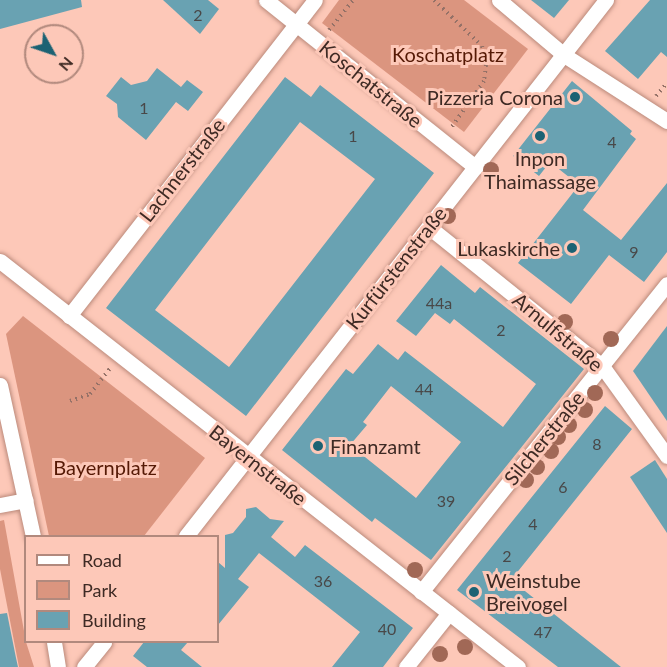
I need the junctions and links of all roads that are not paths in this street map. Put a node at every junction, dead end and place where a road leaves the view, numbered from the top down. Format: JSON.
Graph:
{"nodes":[{"id":1,"x":266,"y":0,"type":"edge"},
{"id":2,"x":315,"y":0,"type":"edge"},
{"id":3,"x":499,"y":0,"type":"edge"},
{"id":4,"x":606,"y":0,"type":"edge"},
{"id":5,"x":295,"y":23,"type":"junction"},
{"id":6,"x":564,"y":55,"type":"junction"},
{"id":7,"x":667,"y":121,"type":"edge"},
{"id":8,"x":476,"y":167,"type":"junction"},
{"id":9,"x":429,"y":227,"type":"junction"},
{"id":10,"x":0,"y":261,"type":"edge"},
{"id":11,"x":667,"y":284,"type":"edge"},
{"id":12,"x":69,"y":316,"type":"junction"},
{"id":13,"x":602,"y":366,"type":"junction"},
{"id":14,"x":0,"y":385,"type":"edge"},
{"id":15,"x":667,"y":456,"type":"edge"},
{"id":16,"x":248,"y":458,"type":"junction"},
{"id":17,"x":26,"y":500,"type":"junction"},
{"id":18,"x":0,"y":505,"type":"edge"},
{"id":19,"x":33,"y":535,"type":"edge"},
{"id":20,"x":188,"y":535,"type":"edge"},
{"id":21,"x":421,"y":592,"type":"junction"},
{"id":22,"x":449,"y":613,"type":"junction"},
{"id":23,"x":54,"y":643,"type":"edge"},
{"id":24,"x":103,"y":643,"type":"edge"},
{"id":25,"x":58,"y":667,"type":"edge"},
{"id":26,"x":84,"y":667,"type":"edge"},
{"id":27,"x":406,"y":667,"type":"edge"},
{"id":28,"x":518,"y":667,"type":"edge"}],
"edges":[{"from":1,"to":5,"type":"street","name":"Koschatstraße"},
{"from":2,"to":5,"type":"street"},
{"from":3,"to":6,"type":"street"},
{"from":4,"to":6,"type":"street","name":"Kurfürstenstraße"},
{"from":5,"to":8,"type":"street","name":"Koschatstraße"},
{"from":5,"to":12,"type":"street","name":"Lachnerstraße"},
{"from":6,"to":7,"type":"street"},
{"from":6,"to":8,"type":"street","name":"Kurfürstenstraße"},
{"from":8,"to":9,"type":"street","name":"Kurfürstenstraße"},
{"from":9,"to":13,"type":"street","name":"Arnulfstraße"},
{"from":9,"to":16,"type":"street","name":"Kurfürstenstraße"},
{"from":10,"to":12,"type":"street","name":"Bayernstraße"},
{"from":11,"to":13,"type":"street","name":"Silcherstraße"},
{"from":12,"to":16,"type":"street","name":"Bayernstraße"},
{"from":13,"to":15,"type":"street","name":"Arnulfstraße"},
{"from":13,"to":21,"type":"street","name":"Silcherstraße"},
{"from":14,"to":17,"type":"street"},
{"from":16,"to":20,"type":"street","name":"Kurfürstenstraße"},
{"from":16,"to":21,"type":"street","name":"Bayernstraße"},
{"from":17,"to":18,"type":"street"},
{"from":17,"to":19,"type":"street"},
{"from":21,"to":22,"type":"street","name":"Bayernstraße"},
{"from":22,"to":27,"type":"street"},
{"from":22,"to":28,"type":"street","name":"Bayernstraße"},
{"from":23,"to":25,"type":"street"},
{"from":24,"to":26,"type":"street"}]}
